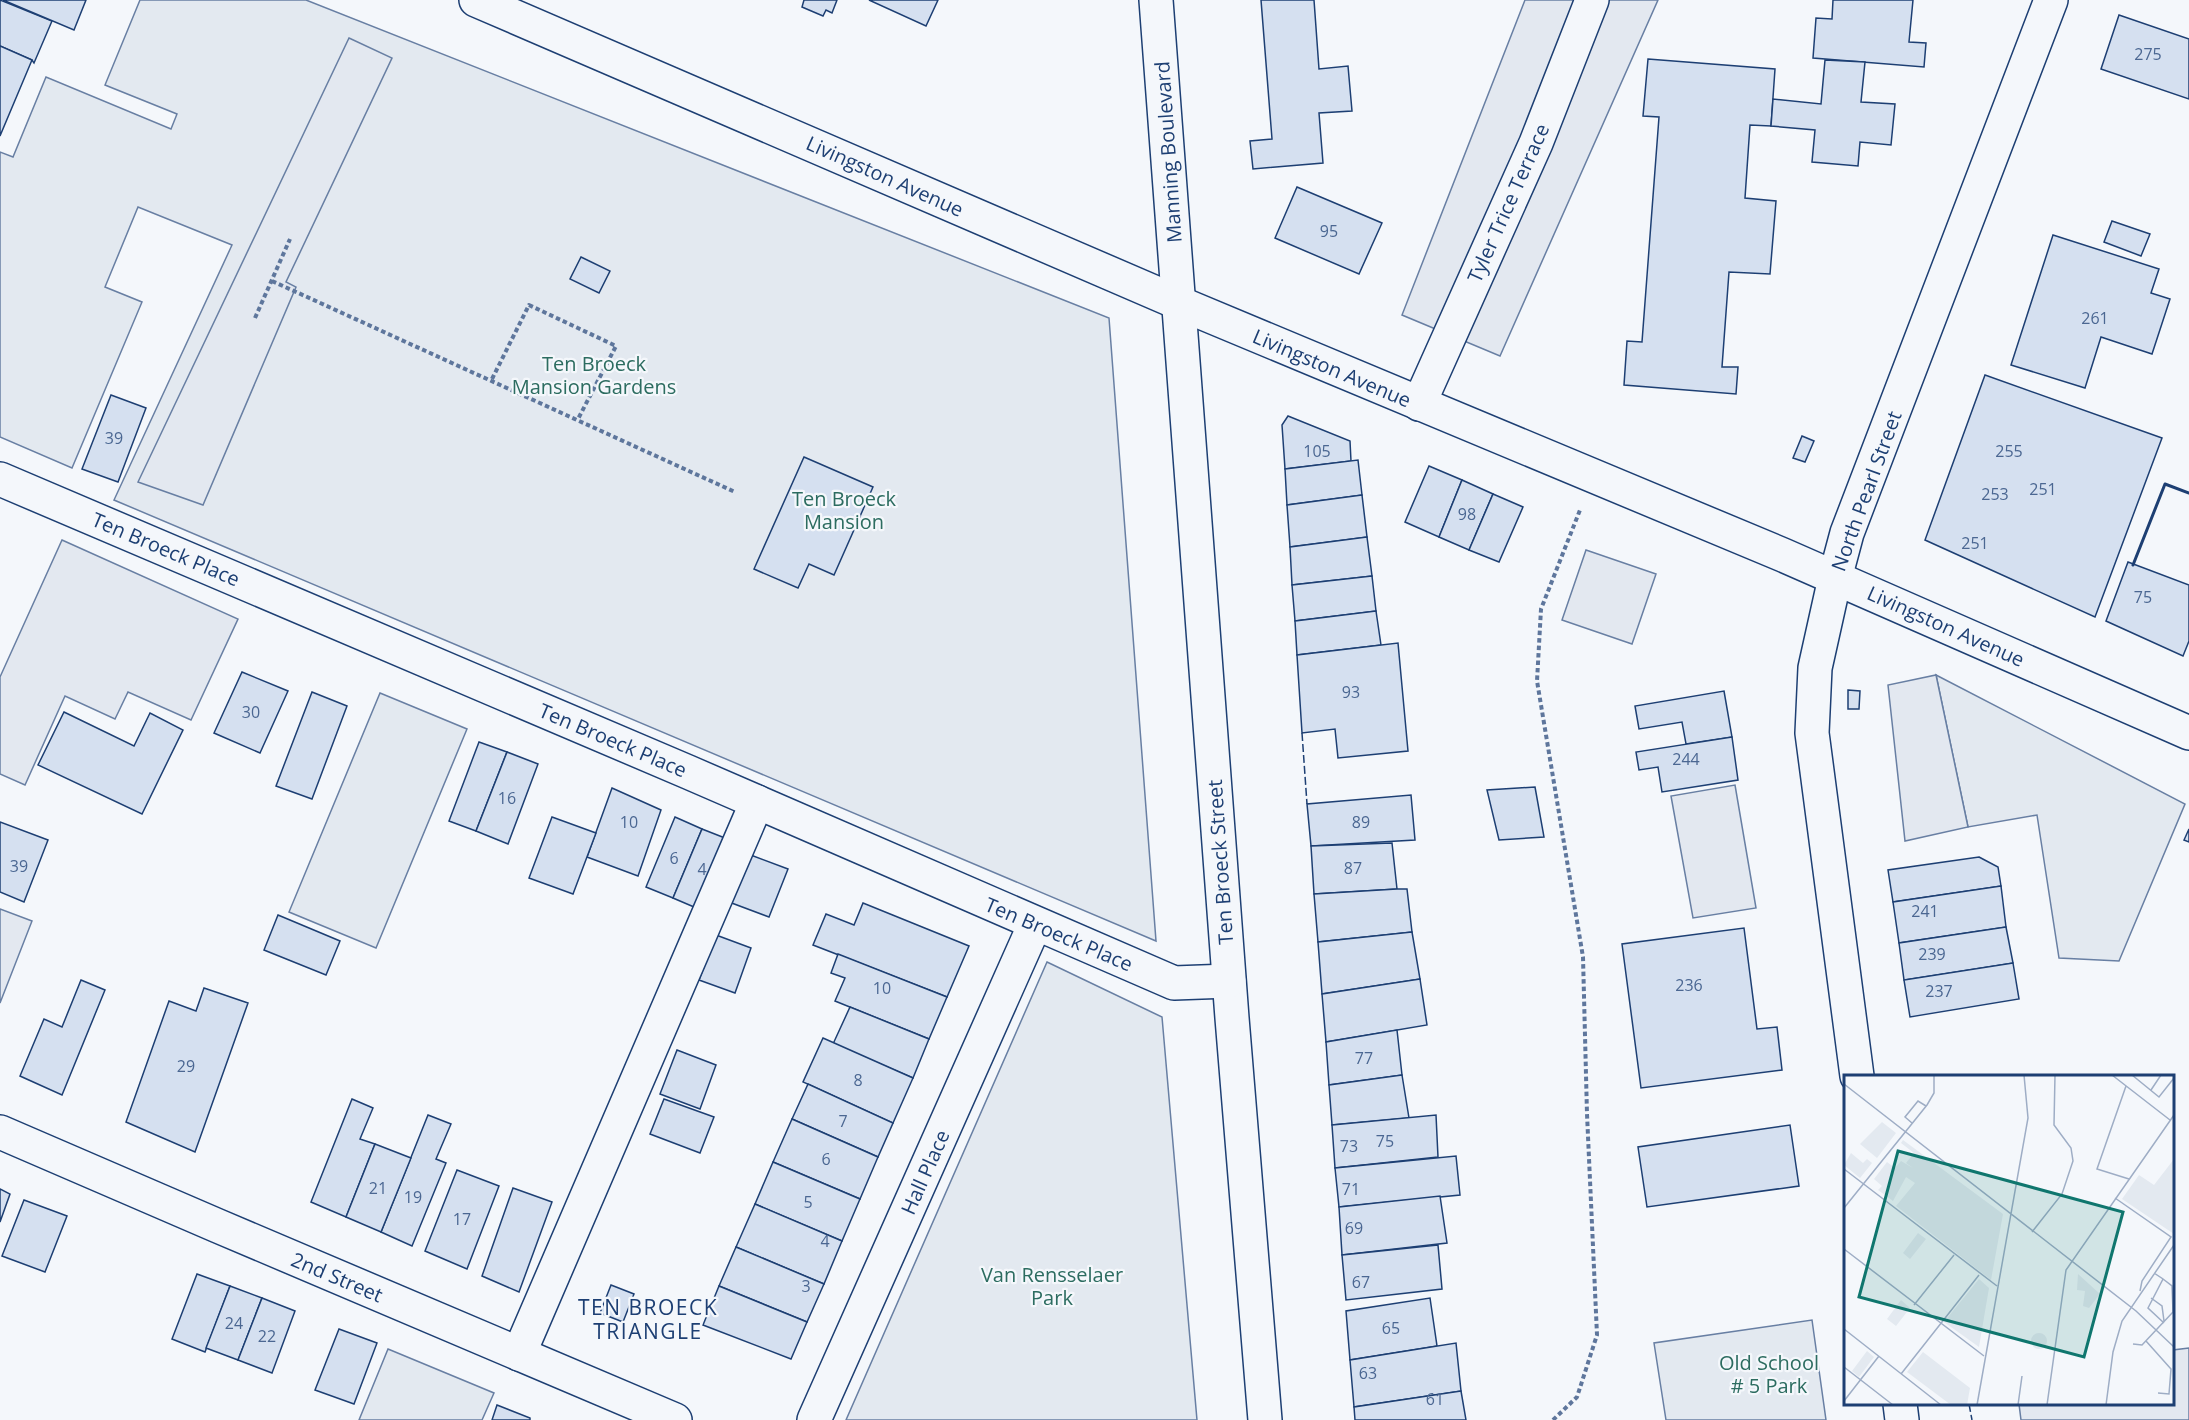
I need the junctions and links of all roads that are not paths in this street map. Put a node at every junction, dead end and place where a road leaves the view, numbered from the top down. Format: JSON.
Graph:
{"nodes":[{"id":1,"x":476,"y":0,"type":"edge"},
{"id":2,"x":1156,"y":0,"type":"edge"},
{"id":3,"x":1592,"y":0,"type":"edge"},
{"id":4,"x":2051,"y":0,"type":"edge"},
{"id":5,"x":1179,"y":303,"type":"junction"},
{"id":6,"x":1419,"y":404,"type":"junction"},
{"id":7,"x":0,"y":479,"type":"edge"},
{"id":8,"x":1835,"y":578,"type":"junction"},
{"id":9,"x":2189,"y":734,"type":"edge"},
{"id":10,"x":757,"y":802,"type":"junction"},
{"id":11,"x":1035,"y":924,"type":"junction"},
{"id":12,"x":1229,"y":981,"type":"junction"},
{"id":13,"x":1857,"y":1075,"type":"edge"},
{"id":14,"x":0,"y":1132,"type":"edge"},
{"id":15,"x":519,"y":1354,"type":"junction"},
{"id":16,"x":1900,"y":1405,"type":"edge"},
{"id":17,"x":675,"y":1420,"type":"edge"},
{"id":18,"x":814,"y":1420,"type":"edge"},
{"id":19,"x":1265,"y":1420,"type":"edge"},
{"id":20,"x":1902,"y":1420,"type":"edge"}],
"edges":[{"from":1,"to":5,"type":"street","name":"Livingston Avenue"},
{"from":2,"to":5,"type":"street","name":"Manning Boulevard"},
{"from":3,"to":6,"type":"street","name":"Tyler Trice Terrace"},
{"from":4,"to":8,"type":"street","name":"North Pearl Street"},
{"from":5,"to":6,"type":"street","name":"Livingston Avenue"},
{"from":5,"to":12,"type":"street","name":"Ten Broeck Street"},
{"from":6,"to":8,"type":"street","name":"Livingston Avenue"},
{"from":7,"to":10,"type":"street","name":"Ten Broeck Place"},
{"from":8,"to":9,"type":"street","name":"Livingston Avenue"},
{"from":8,"to":13,"type":"street","name":"North Pearl Street"},
{"from":10,"to":11,"type":"street","name":"Ten Broeck Place"},
{"from":10,"to":15,"type":"street"},
{"from":11,"to":12,"type":"street","name":"Ten Broeck Place"},
{"from":11,"to":18,"type":"street","name":"Hall Place"},
{"from":12,"to":19,"type":"street","name":"Ten Broeck Street"},
{"from":14,"to":15,"type":"street","name":"2nd Street"},
{"from":15,"to":17,"type":"street","name":"2nd Street"},
{"from":16,"to":20,"type":"street"}]}
